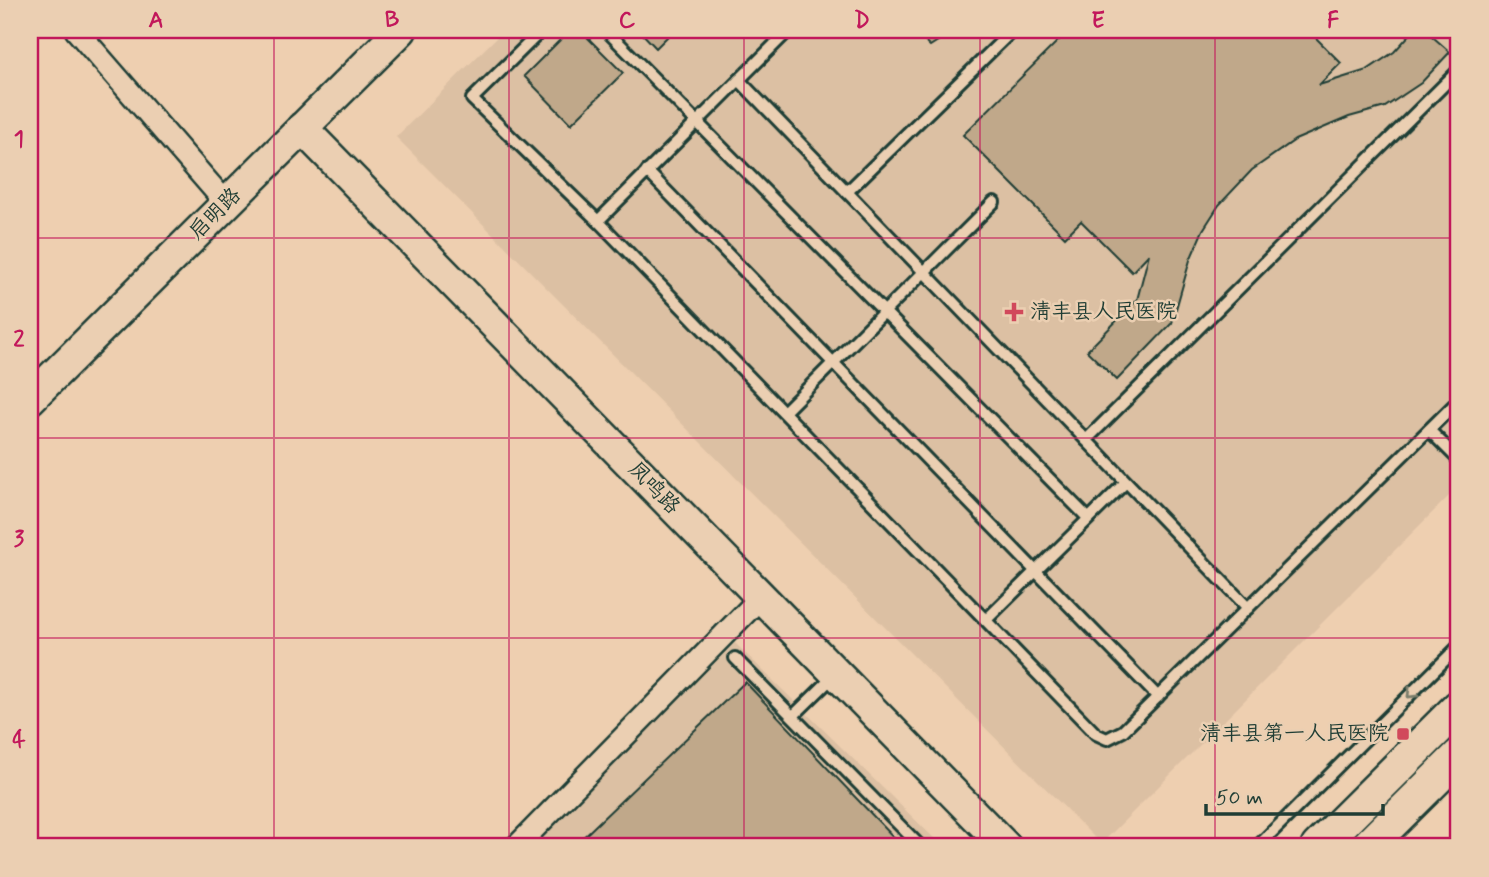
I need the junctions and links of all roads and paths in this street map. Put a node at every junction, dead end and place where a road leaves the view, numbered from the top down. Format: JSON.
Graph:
{"nodes":[{"id":1,"x":76,"y":30,"type":"edge"},
{"id":2,"x":401,"y":30,"type":"edge"},
{"id":3,"x":542,"y":30,"type":"edge"},
{"id":4,"x":606,"y":30,"type":"edge"},
{"id":5,"x":789,"y":30,"type":"edge"},
{"id":6,"x":1013,"y":30,"type":"edge"},
{"id":7,"x":1459,"y":70,"type":"edge"},
{"id":8,"x":739,"y":80,"type":"junction"},
{"id":9,"x":697,"y":122,"type":"junction"},
{"id":10,"x":302,"y":128,"type":"junction"},
{"id":11,"x":648,"y":171,"type":"junction"},
{"id":12,"x":847,"y":192,"type":"junction"},
{"id":13,"x":994,"y":202,"type":"dead end"},
{"id":14,"x":226,"y":203,"type":"junction"},
{"id":15,"x":598,"y":221,"type":"junction"},
{"id":16,"x":924,"y":272,"type":"junction"},
{"id":17,"x":884,"y":312,"type":"junction"},
{"id":18,"x":833,"y":362,"type":"junction"},
{"id":19,"x":30,"y":399,"type":"edge"},
{"id":20,"x":1459,"y":400,"type":"edge"},
{"id":21,"x":784,"y":412,"type":"junction"},
{"id":22,"x":1429,"y":430,"type":"junction"},
{"id":23,"x":1086,"y":440,"type":"junction"},
{"id":24,"x":1459,"y":460,"type":"edge"},
{"id":25,"x":1126,"y":481,"type":"junction"},
{"id":26,"x":1088,"y":518,"type":"junction"},
{"id":27,"x":1036,"y":571,"type":"junction"},
{"id":28,"x":761,"y":597,"type":"junction"},
{"id":29,"x":1248,"y":608,"type":"junction"},
{"id":30,"x":986,"y":620,"type":"junction"},
{"id":31,"x":1459,"y":646,"type":"edge"},
{"id":32,"x":736,"y":658,"type":"dead end"},
{"id":33,"x":836,"y":674,"type":"junction"},
{"id":34,"x":1158,"y":697,"type":"junction"},
{"id":35,"x":1459,"y":707,"type":"edge"},
{"id":36,"x":793,"y":716,"type":"junction"},
{"id":37,"x":1459,"y":756,"type":"edge"},
{"id":38,"x":516,"y":847,"type":"edge"},
{"id":39,"x":921,"y":847,"type":"edge"},
{"id":40,"x":1006,"y":847,"type":"edge"},
{"id":41,"x":1257,"y":847,"type":"edge"},
{"id":42,"x":1318,"y":847,"type":"edge"},
{"id":43,"x":1367,"y":847,"type":"edge"}],
"edges":[{"from":1,"to":14,"type":"street"},
{"from":2,"to":10,"type":"street","name":"启明路"},
{"from":3,"to":15,"type":"lane"},
{"from":4,"to":9,"type":"lane"},
{"from":5,"to":8,"type":"lane"},
{"from":6,"to":12,"type":"lane"},
{"from":7,"to":23,"type":"lane"},
{"from":8,"to":9,"type":"lane"},
{"from":8,"to":12,"type":"lane"},
{"from":9,"to":11,"type":"lane"},
{"from":9,"to":17,"type":"lane"},
{"from":10,"to":14,"type":"street","name":"启明路"},
{"from":10,"to":28,"type":"street","name":"凤鸣路"},
{"from":11,"to":15,"type":"lane"},
{"from":11,"to":18,"type":"lane"},
{"from":12,"to":16,"type":"lane"},
{"from":13,"to":16,"type":"lane"},
{"from":14,"to":19,"type":"street","name":"启明路"},
{"from":15,"to":21,"type":"lane"},
{"from":16,"to":17,"type":"lane"},
{"from":16,"to":23,"type":"lane"},
{"from":17,"to":18,"type":"lane"},
{"from":17,"to":26,"type":"lane"},
{"from":18,"to":21,"type":"lane"},
{"from":18,"to":27,"type":"lane"},
{"from":20,"to":22,"type":"lane"},
{"from":21,"to":30,"type":"lane"},
{"from":22,"to":24,"type":"lane"},
{"from":22,"to":29,"type":"lane"},
{"from":23,"to":25,"type":"lane"},
{"from":25,"to":26,"type":"lane"},
{"from":25,"to":29,"type":"lane"},
{"from":26,"to":27,"type":"lane"},
{"from":27,"to":30,"type":"lane"},
{"from":27,"to":34,"type":"lane"},
{"from":28,"to":33,"type":"street","name":"凤鸣路"},
{"from":28,"to":38,"type":"street"},
{"from":29,"to":34,"type":"lane"},
{"from":30,"to":34,"type":"lane"},
{"from":31,"to":41,"type":"lane","one_way":true},
{"from":32,"to":36,"type":"lane"},
{"from":33,"to":36,"type":"lane"},
{"from":33,"to":40,"type":"street","name":"凤鸣路"},
{"from":35,"to":42,"type":"main road"},
{"from":36,"to":39,"type":"lane"},
{"from":37,"to":43,"type":"main road"}]}
